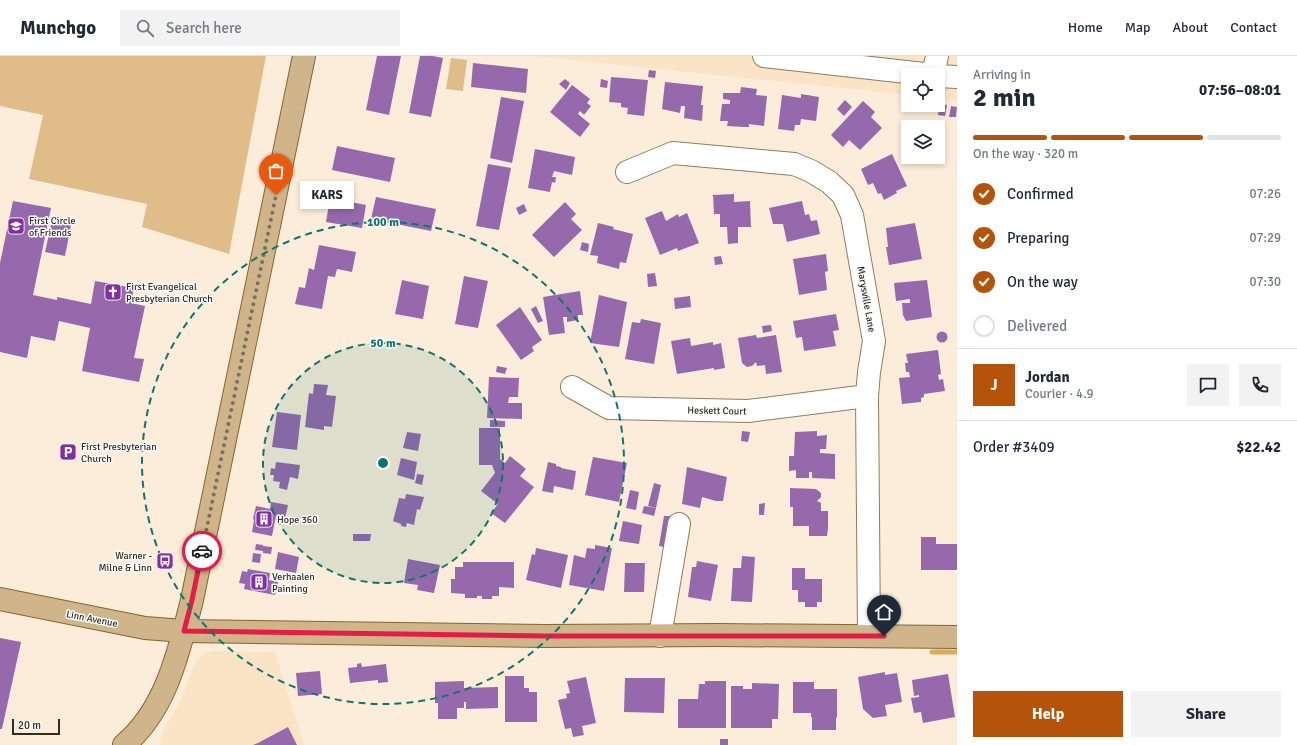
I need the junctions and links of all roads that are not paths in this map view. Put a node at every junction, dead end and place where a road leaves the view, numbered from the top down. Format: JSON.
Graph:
{"nodes":[{"id":1,"x":304,"y":56,"type":"edge"},
{"id":2,"x":764,"y":56,"type":"edge"},
{"id":3,"x":937,"y":56,"type":"edge"},
{"id":4,"x":790,"y":58,"type":"edge"},
{"id":5,"x":934,"y":68,"type":"edge"},
{"id":6,"x":901,"y":71,"type":"edge"},
{"id":7,"x":945,"y":76,"type":"edge"},
{"id":8,"x":957,"y":77,"type":"edge"},
{"id":9,"x":627,"y":172,"type":"dead end"},
{"id":10,"x":572,"y":387,"type":"dead end"},
{"id":11,"x":867,"y":396,"type":"junction"},
{"id":12,"x":679,"y":524,"type":"dead end"},
{"id":13,"x":0,"y":599,"type":"edge"},
{"id":14,"x":184,"y":631,"type":"junction"},
{"id":15,"x":660,"y":636,"type":"junction"},
{"id":16,"x":869,"y":636,"type":"junction"},
{"id":17,"x":957,"y":637,"type":"edge"},
{"id":18,"x":130,"y":743,"type":"edge"}],
"edges":[{"from":1,"to":14,"type":"main road"},
{"from":2,"to":4,"type":"street"},
{"from":3,"to":5,"type":"street"},
{"from":4,"to":6,"type":"street"},
{"from":7,"to":8,"type":"street"},
{"from":9,"to":11,"type":"street","name":"Marysville Lane"},
{"from":10,"to":11,"type":"street","name":"Heskett Court"},
{"from":11,"to":16,"type":"street","name":"Marysville Lane"},
{"from":12,"to":15,"type":"street"},
{"from":13,"to":14,"type":"main road","name":"Linn Avenue"},
{"from":14,"to":15,"type":"main road","name":"Linn Avenue"},
{"from":14,"to":18,"type":"main road"},
{"from":15,"to":16,"type":"main road","name":"Linn Avenue"},
{"from":16,"to":17,"type":"main road","name":"Linn Avenue"}]}
